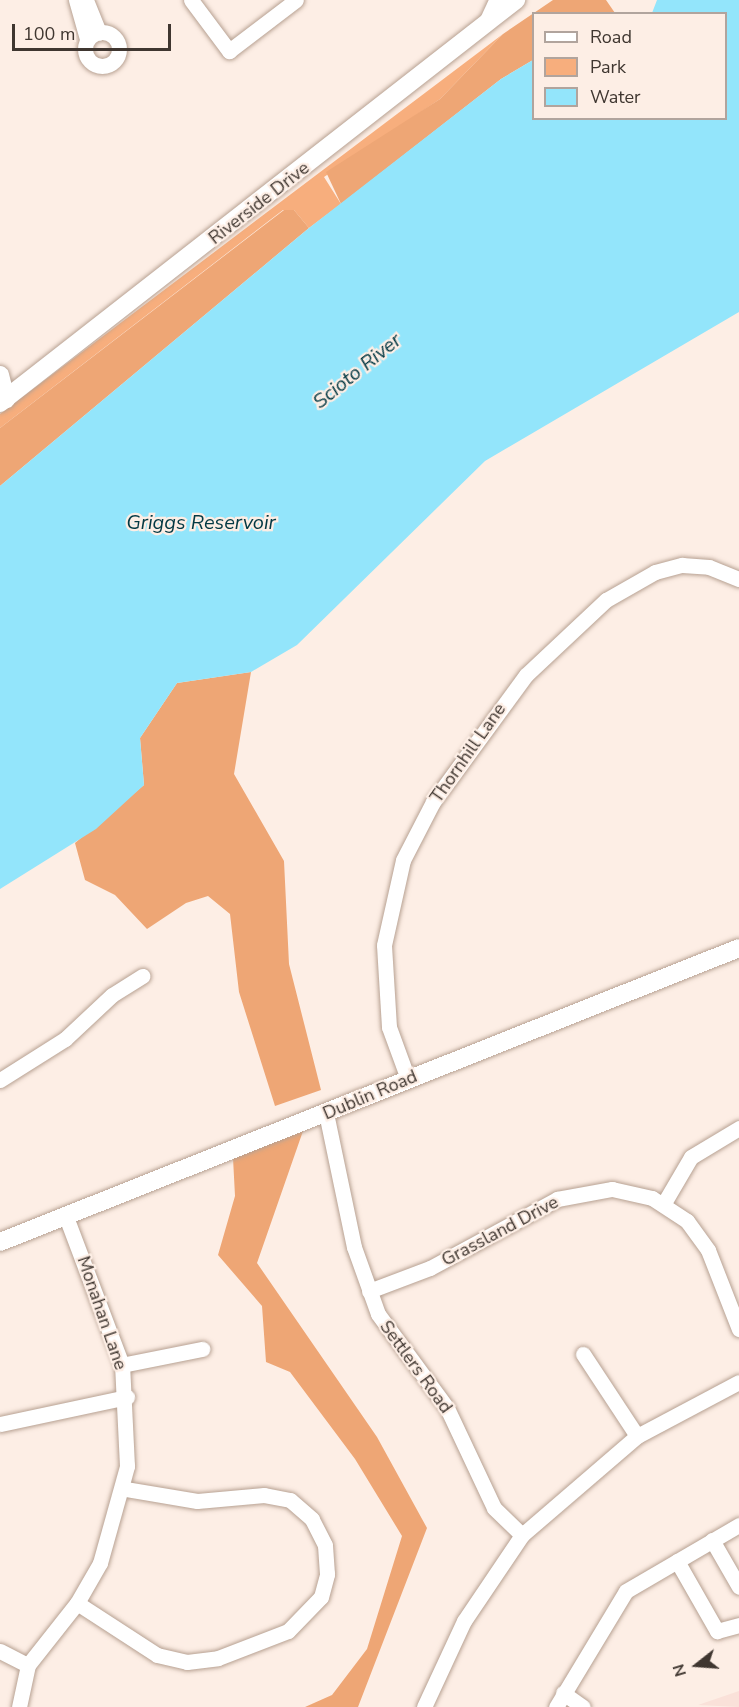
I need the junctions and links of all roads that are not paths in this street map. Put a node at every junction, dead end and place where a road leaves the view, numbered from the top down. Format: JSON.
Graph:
{"nodes":[{"id":1,"x":76,"y":0,"type":"edge"},
{"id":2,"x":86,"y":0,"type":"edge"},
{"id":3,"x":190,"y":0,"type":"edge"},
{"id":4,"x":296,"y":0,"type":"edge"},
{"id":5,"x":496,"y":0,"type":"edge"},
{"id":6,"x":516,"y":0,"type":"edge"},
{"id":7,"x":485,"y":24,"type":"junction"},
{"id":8,"x":0,"y":375,"type":"edge"},
{"id":9,"x":3,"y":401,"type":"edge"},
{"id":10,"x":739,"y":579,"type":"edge"},
{"id":11,"x":739,"y":948,"type":"edge"},
{"id":12,"x":143,"y":976,"type":"dead end"},
{"id":13,"x":408,"y":1079,"type":"junction"},
{"id":14,"x":0,"y":1080,"type":"edge"},
{"id":15,"x":326,"y":1113,"type":"junction"},
{"id":16,"x":739,"y":1128,"type":"edge"},
{"id":17,"x":663,"y":1203,"type":"junction"},
{"id":18,"x":66,"y":1216,"type":"junction"},
{"id":19,"x":0,"y":1242,"type":"edge"},
{"id":20,"x":739,"y":1282,"type":"edge"},
{"id":21,"x":724,"y":1288,"type":"junction"},
{"id":22,"x":369,"y":1291,"type":"junction"},
{"id":23,"x":739,"y":1329,"type":"edge"},
{"id":24,"x":201,"y":1349,"type":"dead end"},
{"id":25,"x":583,"y":1354,"type":"dead end"},
{"id":26,"x":122,"y":1365,"type":"junction"},
{"id":27,"x":739,"y":1382,"type":"edge"},
{"id":28,"x":127,"y":1397,"type":"junction"},
{"id":29,"x":0,"y":1424,"type":"edge"},
{"id":30,"x":637,"y":1436,"type":"junction"},
{"id":31,"x":124,"y":1489,"type":"junction"},
{"id":32,"x":739,"y":1525,"type":"edge"},
{"id":33,"x":522,"y":1535,"type":"junction"},
{"id":34,"x":712,"y":1540,"type":"junction"},
{"id":35,"x":677,"y":1561,"type":"junction"},
{"id":36,"x":739,"y":1587,"type":"edge"},
{"id":37,"x":77,"y":1603,"type":"junction"},
{"id":38,"x":739,"y":1625,"type":"edge"},
{"id":39,"x":0,"y":1651,"type":"edge"},
{"id":40,"x":28,"y":1665,"type":"junction"},
{"id":41,"x":559,"y":1700,"type":"edge"},
{"id":42,"x":19,"y":1707,"type":"edge"},
{"id":43,"x":424,"y":1707,"type":"edge"},
{"id":44,"x":584,"y":1707,"type":"edge"}],
"edges":[{"from":1,"to":2,"type":"street"},
{"from":3,"to":4,"type":"street"},
{"from":5,"to":7,"type":"street"},
{"from":6,"to":7,"type":"main road","name":"Riverside Drive"},
{"from":7,"to":9,"type":"main road","name":"Riverside Drive"},
{"from":8,"to":9,"type":"main road"},
{"from":10,"to":13,"type":"street","name":"Thornhill Lane"},
{"from":11,"to":13,"type":"main road","name":"Dublin Road"},
{"from":12,"to":14,"type":"street"},
{"from":13,"to":15,"type":"main road","name":"Dublin Road"},
{"from":15,"to":18,"type":"main road","name":"Dublin Road"},
{"from":15,"to":22,"type":"street","name":"Settlers Road"},
{"from":16,"to":17,"type":"street"},
{"from":17,"to":21,"type":"street","name":"Grassland Drive"},
{"from":17,"to":22,"type":"street","name":"Grassland Drive"},
{"from":18,"to":19,"type":"main road","name":"Dublin Road"},
{"from":18,"to":26,"type":"street","name":"Monahan Lane"},
{"from":20,"to":21,"type":"street"},
{"from":21,"to":23,"type":"street","name":"Grassland Drive"},
{"from":22,"to":33,"type":"street","name":"Settlers Road"},
{"from":24,"to":26,"type":"street"},
{"from":25,"to":30,"type":"street"},
{"from":26,"to":28,"type":"street","name":"Monahan Lane"},
{"from":27,"to":30,"type":"street"},
{"from":28,"to":29,"type":"street"},
{"from":28,"to":31,"type":"street","name":"Monahan Lane"},
{"from":30,"to":33,"type":"street"},
{"from":31,"to":37,"type":"street","name":"Monahan Lane"},
{"from":31,"to":37,"type":"street"},
{"from":32,"to":34,"type":"street"},
{"from":33,"to":43,"type":"street"},
{"from":34,"to":35,"type":"street"},
{"from":34,"to":36,"type":"street"},
{"from":35,"to":38,"type":"street"},
{"from":35,"to":41,"type":"street"},
{"from":37,"to":40,"type":"street","name":"Monahan Lane"},
{"from":39,"to":40,"type":"street"},
{"from":40,"to":42,"type":"street","name":"Monahan Lane"},
{"from":41,"to":44,"type":"street"}]}
